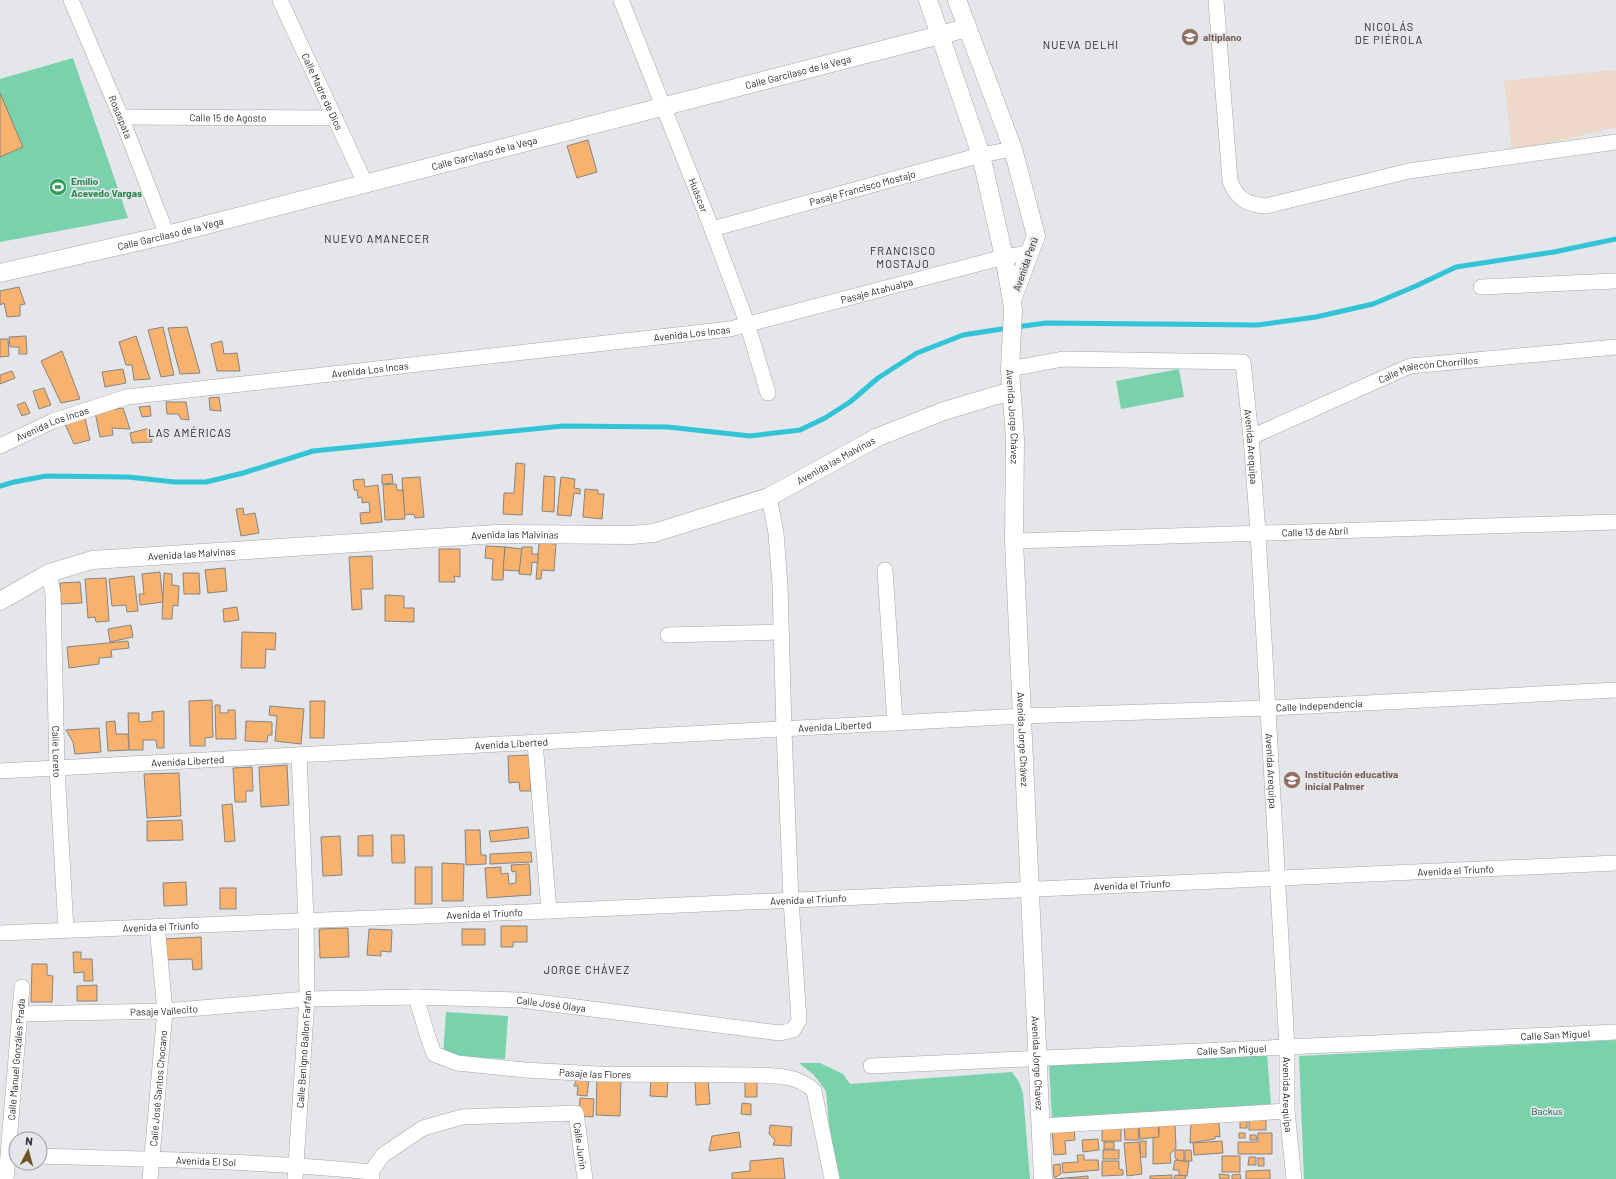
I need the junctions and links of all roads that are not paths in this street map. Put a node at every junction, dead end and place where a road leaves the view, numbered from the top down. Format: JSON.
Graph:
{"nodes":[{"id":1,"x":71,"y":0,"type":"edge"},
{"id":2,"x":280,"y":0,"type":"edge"},
{"id":3,"x":621,"y":0,"type":"edge"},
{"id":4,"x":928,"y":0,"type":"edge"},
{"id":5,"x":957,"y":0,"type":"edge"},
{"id":6,"x":1216,"y":0,"type":"edge"},
{"id":7,"x":967,"y":28,"type":"junction"},
{"id":8,"x":940,"y":35,"type":"junction"},
{"id":9,"x":663,"y":107,"type":"junction"},
{"id":10,"x":121,"y":117,"type":"junction"},
{"id":11,"x":335,"y":118,"type":"junction"},
{"id":12,"x":1616,"y":142,"type":"edge"},
{"id":13,"x":1013,"y":149,"type":"junction"},
{"id":14,"x":980,"y":155,"type":"junction"},
{"id":15,"x":365,"y":183,"type":"junction"},
{"id":16,"x":712,"y":229,"type":"junction"},
{"id":17,"x":167,"y":235,"type":"junction"},
{"id":18,"x":1030,"y":253,"type":"junction"},
{"id":19,"x":1004,"y":257,"type":"junction"},
{"id":20,"x":0,"y":273,"type":"edge"},
{"id":21,"x":1616,"y":281,"type":"edge"},
{"id":22,"x":1481,"y":287,"type":"dead end"},
{"id":23,"x":1012,"y":306,"type":"junction"},
{"id":24,"x":747,"y":323,"type":"junction"},
{"id":25,"x":1616,"y":347,"type":"edge"},
{"id":26,"x":1011,"y":362,"type":"junction"},
{"id":27,"x":1011,"y":391,"type":"junction"},
{"id":28,"x":768,"y":393,"type":"dead end"},
{"id":29,"x":1251,"y":437,"type":"junction"},
{"id":30,"x":0,"y":446,"type":"edge"},
{"id":31,"x":769,"y":497,"type":"junction"},
{"id":32,"x":1616,"y":522,"type":"edge"},
{"id":33,"x":1258,"y":533,"type":"junction"},
{"id":34,"x":1014,"y":541,"type":"junction"},
{"id":35,"x":885,"y":570,"type":"dead end"},
{"id":36,"x":49,"y":573,"type":"junction"},
{"id":37,"x":0,"y":601,"type":"edge"},
{"id":38,"x":781,"y":632,"type":"junction"},
{"id":39,"x":668,"y":635,"type":"dead end"},
{"id":40,"x":1616,"y":690,"type":"edge"},
{"id":41,"x":1268,"y":708,"type":"junction"},
{"id":42,"x":1022,"y":716,"type":"junction"},
{"id":43,"x":895,"y":722,"type":"junction"},
{"id":44,"x":784,"y":730,"type":"junction"},
{"id":45,"x":535,"y":742,"type":"junction"},
{"id":46,"x":299,"y":754,"type":"junction"},
{"id":47,"x":56,"y":768,"type":"junction"},
{"id":48,"x":0,"y":771,"type":"edge"},
{"id":49,"x":1616,"y":863,"type":"edge"},
{"id":50,"x":1278,"y":878,"type":"junction"},
{"id":51,"x":1030,"y":889,"type":"junction"},
{"id":52,"x":791,"y":900,"type":"junction"},
{"id":53,"x":549,"y":911,"type":"junction"},
{"id":54,"x":306,"y":920,"type":"junction"},
{"id":55,"x":156,"y":926,"type":"junction"},
{"id":56,"x":66,"y":930,"type":"junction"},
{"id":57,"x":0,"y":933,"type":"edge"},
{"id":58,"x":22,"y":987,"type":"dead end"},
{"id":59,"x":416,"y":997,"type":"junction"},
{"id":60,"x":307,"y":999,"type":"junction"},
{"id":61,"x":165,"y":1011,"type":"junction"},
{"id":62,"x":19,"y":1014,"type":"junction"},
{"id":63,"x":1616,"y":1032,"type":"edge"},
{"id":64,"x":1286,"y":1047,"type":"junction"},
{"id":65,"x":1038,"y":1058,"type":"junction"},
{"id":66,"x":871,"y":1066,"type":"dead end"},
{"id":67,"x":1287,"y":1111,"type":"junction"},
{"id":68,"x":1041,"y":1126,"type":"junction"},
{"id":69,"x":10,"y":1131,"type":"edge"},
{"id":70,"x":8,"y":1154,"type":"edge"},
{"id":71,"x":48,"y":1156,"type":"edge"},
{"id":72,"x":152,"y":1159,"type":"junction"},
{"id":73,"x":296,"y":1173,"type":"edge"},
{"id":74,"x":371,"y":1176,"type":"edge"},
{"id":75,"x":6,"y":1179,"type":"edge"},
{"id":76,"x":150,"y":1179,"type":"edge"},
{"id":77,"x":585,"y":1179,"type":"edge"},
{"id":78,"x":832,"y":1179,"type":"edge"},
{"id":79,"x":1043,"y":1179,"type":"edge"},
{"id":80,"x":1294,"y":1179,"type":"edge"}],
"edges":[{"from":1,"to":10,"type":"street","name":"Rosaspata"},
{"from":2,"to":11,"type":"street","name":"Calle Madre de Dios"},
{"from":3,"to":9,"type":"street","name":"Huáscar"},
{"from":4,"to":8,"type":"street","name":"Avenida Perú"},
{"from":5,"to":7,"type":"street","name":"Avenida Perú"},
{"from":6,"to":12,"type":"street"},
{"from":7,"to":8,"type":"street","name":"Calle Garcilaso de la Vega"},
{"from":7,"to":13,"type":"street","name":"Avenida Perú"},
{"from":8,"to":9,"type":"street","name":"Calle Garcilaso de la Vega"},
{"from":8,"to":14,"type":"street","name":"Avenida Perú"},
{"from":9,"to":15,"type":"street","name":"Calle Garcilaso de la Vega"},
{"from":9,"to":16,"type":"street","name":"Huáscar"},
{"from":10,"to":11,"type":"street","name":"Calle 15 de Agosto"},
{"from":10,"to":17,"type":"street","name":"Rosaspata"},
{"from":11,"to":15,"type":"street","name":"Calle Madre de Dios"},
{"from":13,"to":14,"type":"street","name":"Pasaje Francisco Mostajo"},
{"from":13,"to":18,"type":"street","name":"Avenida Perú"},
{"from":14,"to":16,"type":"street","name":"Pasaje Francisco Mostajo"},
{"from":14,"to":19,"type":"street","name":"Avenida Perú"},
{"from":15,"to":17,"type":"street","name":"Calle Garcilaso de la Vega"},
{"from":16,"to":24,"type":"street","name":"Huáscar"},
{"from":17,"to":20,"type":"street","name":"Calle Garcilaso de la Vega"},
{"from":18,"to":19,"type":"street","name":"Pasaje Atahualpa"},
{"from":18,"to":23,"type":"street","name":"Avenida Perú"},
{"from":19,"to":23,"type":"street","name":"Avenida Perú"},
{"from":19,"to":24,"type":"street","name":"Pasaje Atahualpa"},
{"from":21,"to":22,"type":"street"},
{"from":23,"to":26,"type":"street","name":"Avenida Jorge Chávez"},
{"from":24,"to":28,"type":"street","name":"Huáscar"},
{"from":24,"to":30,"type":"street","name":"Avenida Los Incas"},
{"from":25,"to":29,"type":"street","name":"Calle Malecón Chorrillos"},
{"from":26,"to":27,"type":"street","name":"Avenida Jorge Chávez"},
{"from":26,"to":29,"type":"street","name":"Avenida Arequipa"},
{"from":27,"to":31,"type":"street","name":"Avenida las Malvinas"},
{"from":27,"to":34,"type":"street","name":"Avenida Jorge Chávez"},
{"from":29,"to":33,"type":"street","name":"Avenida Arequipa"},
{"from":31,"to":36,"type":"street","name":"Avenida las Malvinas"},
{"from":31,"to":38,"type":"street"},
{"from":32,"to":33,"type":"street","name":"Calle 13 de Abril"},
{"from":33,"to":34,"type":"street","name":"Calle 13 de Abril"},
{"from":33,"to":41,"type":"street","name":"Avenida Arequipa"},
{"from":34,"to":42,"type":"street","name":"Avenida Jorge Chávez"},
{"from":35,"to":43,"type":"street"},
{"from":36,"to":37,"type":"street","name":"Avenida las Malvinas"},
{"from":36,"to":47,"type":"street","name":"Calle Loreto"},
{"from":38,"to":39,"type":"street"},
{"from":38,"to":44,"type":"street"},
{"from":40,"to":41,"type":"street","name":"Calle Independencia"},
{"from":41,"to":42,"type":"street","name":"Calle Independencia"},
{"from":41,"to":50,"type":"street","name":"Avenida Arequipa"},
{"from":42,"to":43,"type":"street","name":"Avenida Liberted"},
{"from":42,"to":51,"type":"street","name":"Avenida Jorge Chávez"},
{"from":43,"to":44,"type":"street","name":"Avenida Liberted"},
{"from":44,"to":45,"type":"street","name":"Avenida Liberted"},
{"from":44,"to":52,"type":"street"},
{"from":45,"to":46,"type":"street","name":"Avenida Liberted"},
{"from":45,"to":53,"type":"street"},
{"from":46,"to":47,"type":"street","name":"Avenida Liberted"},
{"from":46,"to":54,"type":"street","name":"Calle Benigno Ballon Farfan"},
{"from":47,"to":48,"type":"street","name":"Avenida Liberted"},
{"from":47,"to":56,"type":"street","name":"Calle Loreto"},
{"from":49,"to":50,"type":"street","name":"Avenida el Triunfo"},
{"from":50,"to":51,"type":"street","name":"Avenida el Triunfo"},
{"from":50,"to":64,"type":"street","name":"Avenida Arequipa"},
{"from":51,"to":52,"type":"street","name":"Avenida el Triunfo"},
{"from":51,"to":65,"type":"street","name":"Avenida Jorge Chávez"},
{"from":52,"to":53,"type":"street","name":"Avenida el Triunfo"},
{"from":52,"to":59,"type":"street","name":"Calle José Olaya"},
{"from":53,"to":54,"type":"street","name":"Avenida el Triunfo"},
{"from":54,"to":55,"type":"street","name":"Avenida el Triunfo"},
{"from":54,"to":60,"type":"street","name":"Calle Benigno Ballon Farfan"},
{"from":55,"to":56,"type":"street","name":"Avenida el Triunfo"},
{"from":55,"to":61,"type":"street","name":"Calle José Santos Chocano"},
{"from":56,"to":57,"type":"street","name":"Avenida el Triunfo"},
{"from":58,"to":62,"type":"street","name":"Calle Manuel Gonzáles Prada"},
{"from":59,"to":60,"type":"street","name":"Calle José Olaya"},
{"from":59,"to":78,"type":"street","name":"Pasaje las Flores"},
{"from":60,"to":61,"type":"street","name":"Pasaje Vallecito"},
{"from":60,"to":73,"type":"street","name":"Calle Benigno Ballon Farfan"},
{"from":61,"to":62,"type":"street","name":"Pasaje Vallecito"},
{"from":61,"to":72,"type":"street","name":"Calle José Santos Chocano"},
{"from":62,"to":69,"type":"street","name":"Calle Manuel Gonzáles Prada"},
{"from":63,"to":64,"type":"street","name":"Calle San Miguel"},
{"from":64,"to":65,"type":"street","name":"Calle San Miguel"},
{"from":64,"to":67,"type":"street","name":"Avenida Arequipa"},
{"from":65,"to":66,"type":"street","name":"Calle San Miguel"},
{"from":65,"to":68,"type":"street","name":"Avenida Jorge Chávez"},
{"from":67,"to":68,"type":"street"},
{"from":67,"to":80,"type":"street","name":"Avenida Arequipa"},
{"from":68,"to":79,"type":"street","name":"Avenida Jorge Chávez"},
{"from":70,"to":75,"type":"street","name":"Calle Manuel Gonzáles Prada"},
{"from":71,"to":72,"type":"street","name":"Avenida El Sol"},
{"from":72,"to":73,"type":"street","name":"Avenida El Sol"},
{"from":72,"to":76,"type":"street","name":"Calle José Santos Chocano"},
{"from":73,"to":74,"type":"street","name":"Avenida El Sol"},
{"from":74,"to":77,"type":"street","name":"Calle Junin"}]}
